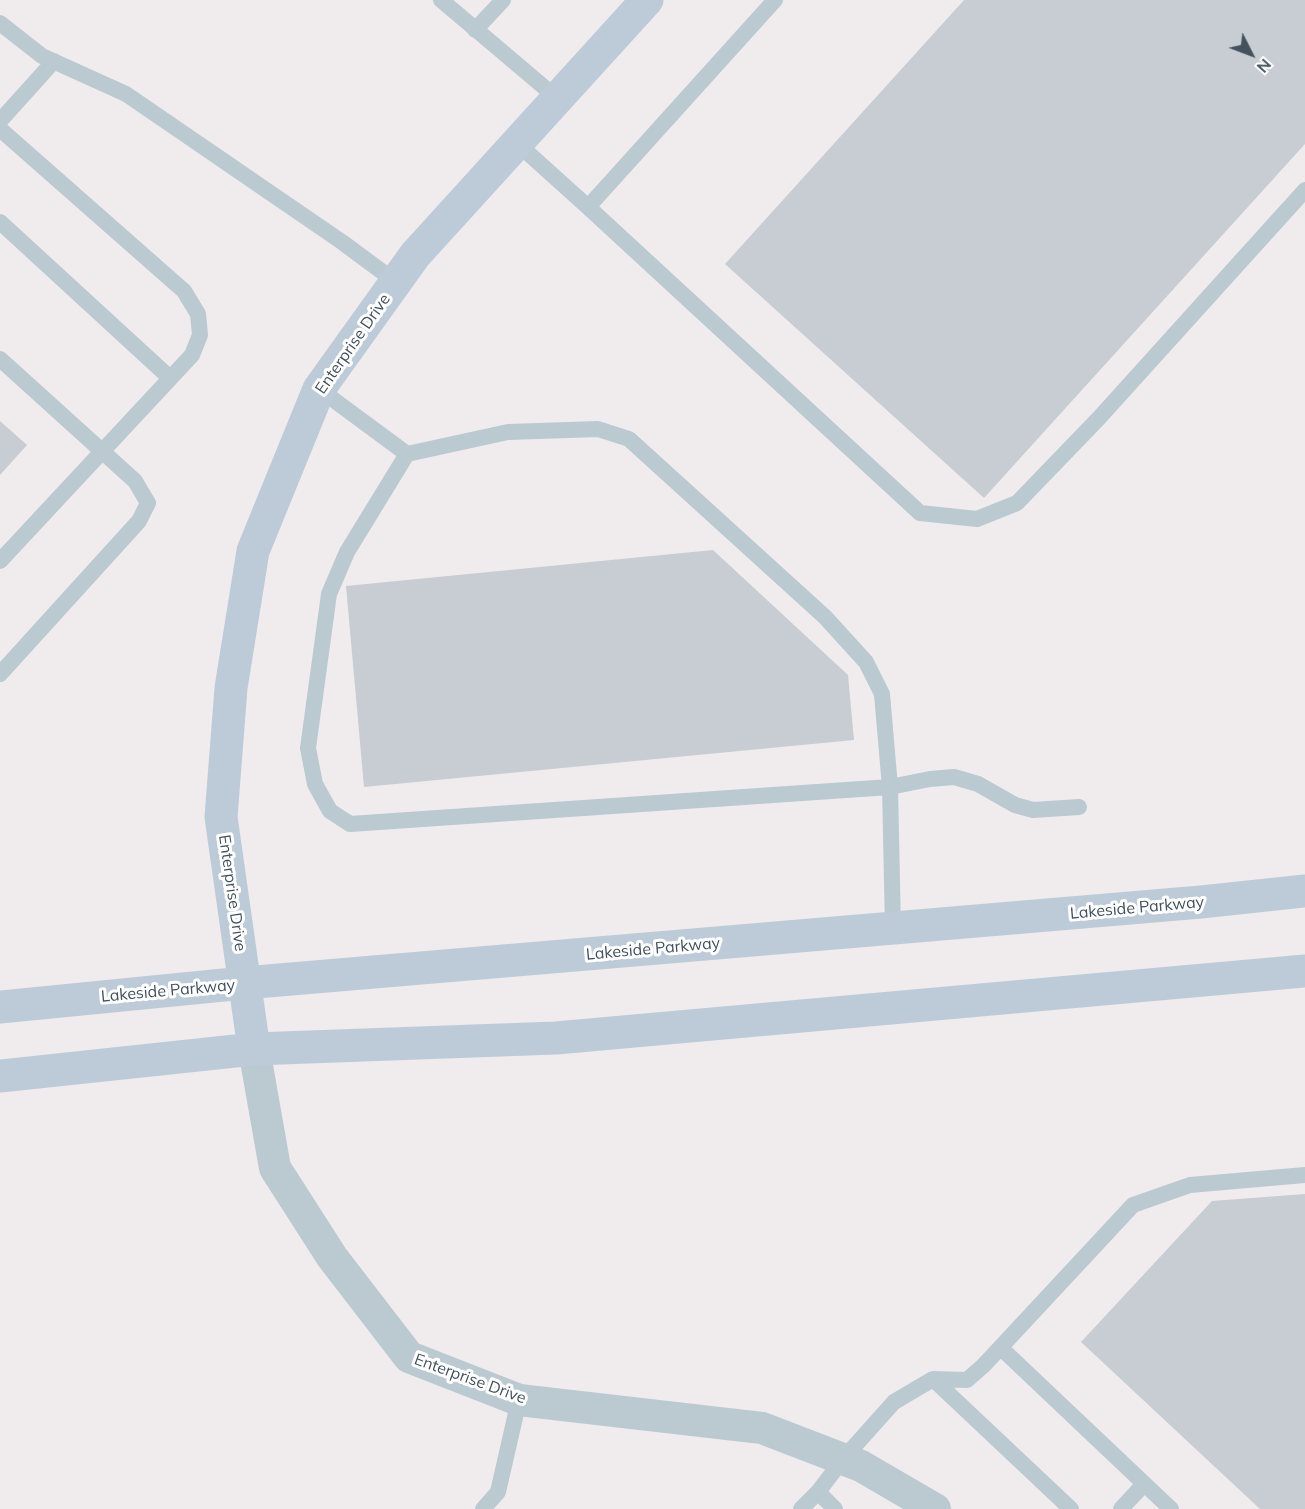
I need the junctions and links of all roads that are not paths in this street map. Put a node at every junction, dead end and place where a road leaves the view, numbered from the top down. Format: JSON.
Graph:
{"nodes":[{"id":1,"x":441,"y":0,"type":"edge"},
{"id":2,"x":503,"y":0,"type":"edge"},
{"id":3,"x":647,"y":0,"type":"edge"},
{"id":4,"x":775,"y":0,"type":"edge"},
{"id":5,"x":0,"y":24,"type":"edge"},
{"id":6,"x":475,"y":30,"type":"junction"},
{"id":7,"x":54,"y":61,"type":"junction"},
{"id":8,"x":558,"y":99,"type":"junction"},
{"id":9,"x":0,"y":121,"type":"edge"},
{"id":10,"x":0,"y":129,"type":"edge"},
{"id":11,"x":518,"y":144,"type":"junction"},
{"id":12,"x":1305,"y":190,"type":"edge"},
{"id":13,"x":588,"y":207,"type":"junction"},
{"id":14,"x":0,"y":222,"type":"edge"},
{"id":15,"x":396,"y":282,"type":"junction"},
{"id":16,"x":0,"y":359,"type":"edge"},
{"id":17,"x":170,"y":378,"type":"junction"},
{"id":18,"x":319,"y":389,"type":"junction"},
{"id":19,"x":102,"y":451,"type":"junction"},
{"id":20,"x":407,"y":454,"type":"junction"},
{"id":21,"x":0,"y":561,"type":"edge"},
{"id":22,"x":0,"y":674,"type":"edge"},
{"id":23,"x":890,"y":787,"type":"junction"},
{"id":24,"x":1078,"y":807,"type":"dead end"},
{"id":25,"x":1305,"y":891,"type":"edge"},
{"id":26,"x":893,"y":929,"type":"junction"},
{"id":27,"x":1305,"y":971,"type":"edge"},
{"id":28,"x":244,"y":983,"type":"junction"},
{"id":29,"x":0,"y":1007,"type":"edge"},
{"id":30,"x":254,"y":1049,"type":"junction"},
{"id":31,"x":0,"y":1076,"type":"edge"},
{"id":32,"x":1305,"y":1175,"type":"edge"},
{"id":33,"x":1002,"y":1349,"type":"junction"},
{"id":34,"x":933,"y":1379,"type":"junction"},
{"id":35,"x":519,"y":1400,"type":"junction"},
{"id":36,"x":843,"y":1459,"type":"junction"},
{"id":37,"x":1144,"y":1484,"type":"junction"},
{"id":38,"x":818,"y":1492,"type":"junction"},
{"id":39,"x":483,"y":1509,"type":"edge"},
{"id":40,"x":801,"y":1509,"type":"edge"},
{"id":41,"x":835,"y":1509,"type":"edge"},
{"id":42,"x":935,"y":1509,"type":"edge"},
{"id":43,"x":1071,"y":1509,"type":"edge"},
{"id":44,"x":1121,"y":1509,"type":"edge"},
{"id":45,"x":1171,"y":1509,"type":"edge"}],
"edges":[{"from":1,"to":6,"type":"lane"},
{"from":2,"to":6,"type":"lane"},
{"from":3,"to":8,"type":"main road","name":"Enterprise Drive"},
{"from":4,"to":13,"type":"lane"},
{"from":5,"to":7,"type":"lane"},
{"from":6,"to":8,"type":"lane"},
{"from":7,"to":9,"type":"lane"},
{"from":7,"to":15,"type":"lane"},
{"from":8,"to":11,"type":"main road","name":"Enterprise Drive"},
{"from":10,"to":17,"type":"lane"},
{"from":11,"to":13,"type":"lane"},
{"from":11,"to":15,"type":"main road","name":"Enterprise Drive"},
{"from":12,"to":13,"type":"lane"},
{"from":14,"to":17,"type":"lane"},
{"from":15,"to":18,"type":"main road","name":"Enterprise Drive"},
{"from":16,"to":19,"type":"lane"},
{"from":17,"to":19,"type":"lane"},
{"from":18,"to":20,"type":"lane"},
{"from":18,"to":28,"type":"main road","name":"Enterprise Drive"},
{"from":19,"to":21,"type":"lane"},
{"from":19,"to":22,"type":"lane"},
{"from":20,"to":23,"type":"lane"},
{"from":20,"to":23,"type":"lane"},
{"from":23,"to":24,"type":"lane"},
{"from":23,"to":26,"type":"lane"},
{"from":25,"to":26,"type":"main road","name":"Lakeside Parkway"},
{"from":26,"to":28,"type":"main road","name":"Lakeside Parkway"},
{"from":27,"to":30,"type":"main road"},
{"from":28,"to":29,"type":"main road","name":"Lakeside Parkway"},
{"from":28,"to":30,"type":"main road","name":"Enterprise Drive"},
{"from":30,"to":31,"type":"main road"},
{"from":30,"to":35,"type":"street","name":"Enterprise Drive"},
{"from":32,"to":33,"type":"lane"},
{"from":33,"to":34,"type":"lane"},
{"from":33,"to":37,"type":"lane"},
{"from":34,"to":36,"type":"lane"},
{"from":34,"to":43,"type":"lane"},
{"from":35,"to":36,"type":"street","name":"Enterprise Drive"},
{"from":35,"to":39,"type":"lane"},
{"from":36,"to":38,"type":"lane"},
{"from":36,"to":42,"type":"street","name":"Enterprise Drive"},
{"from":37,"to":44,"type":"lane"},
{"from":37,"to":45,"type":"lane"},
{"from":38,"to":40,"type":"lane"},
{"from":38,"to":41,"type":"lane"}]}
